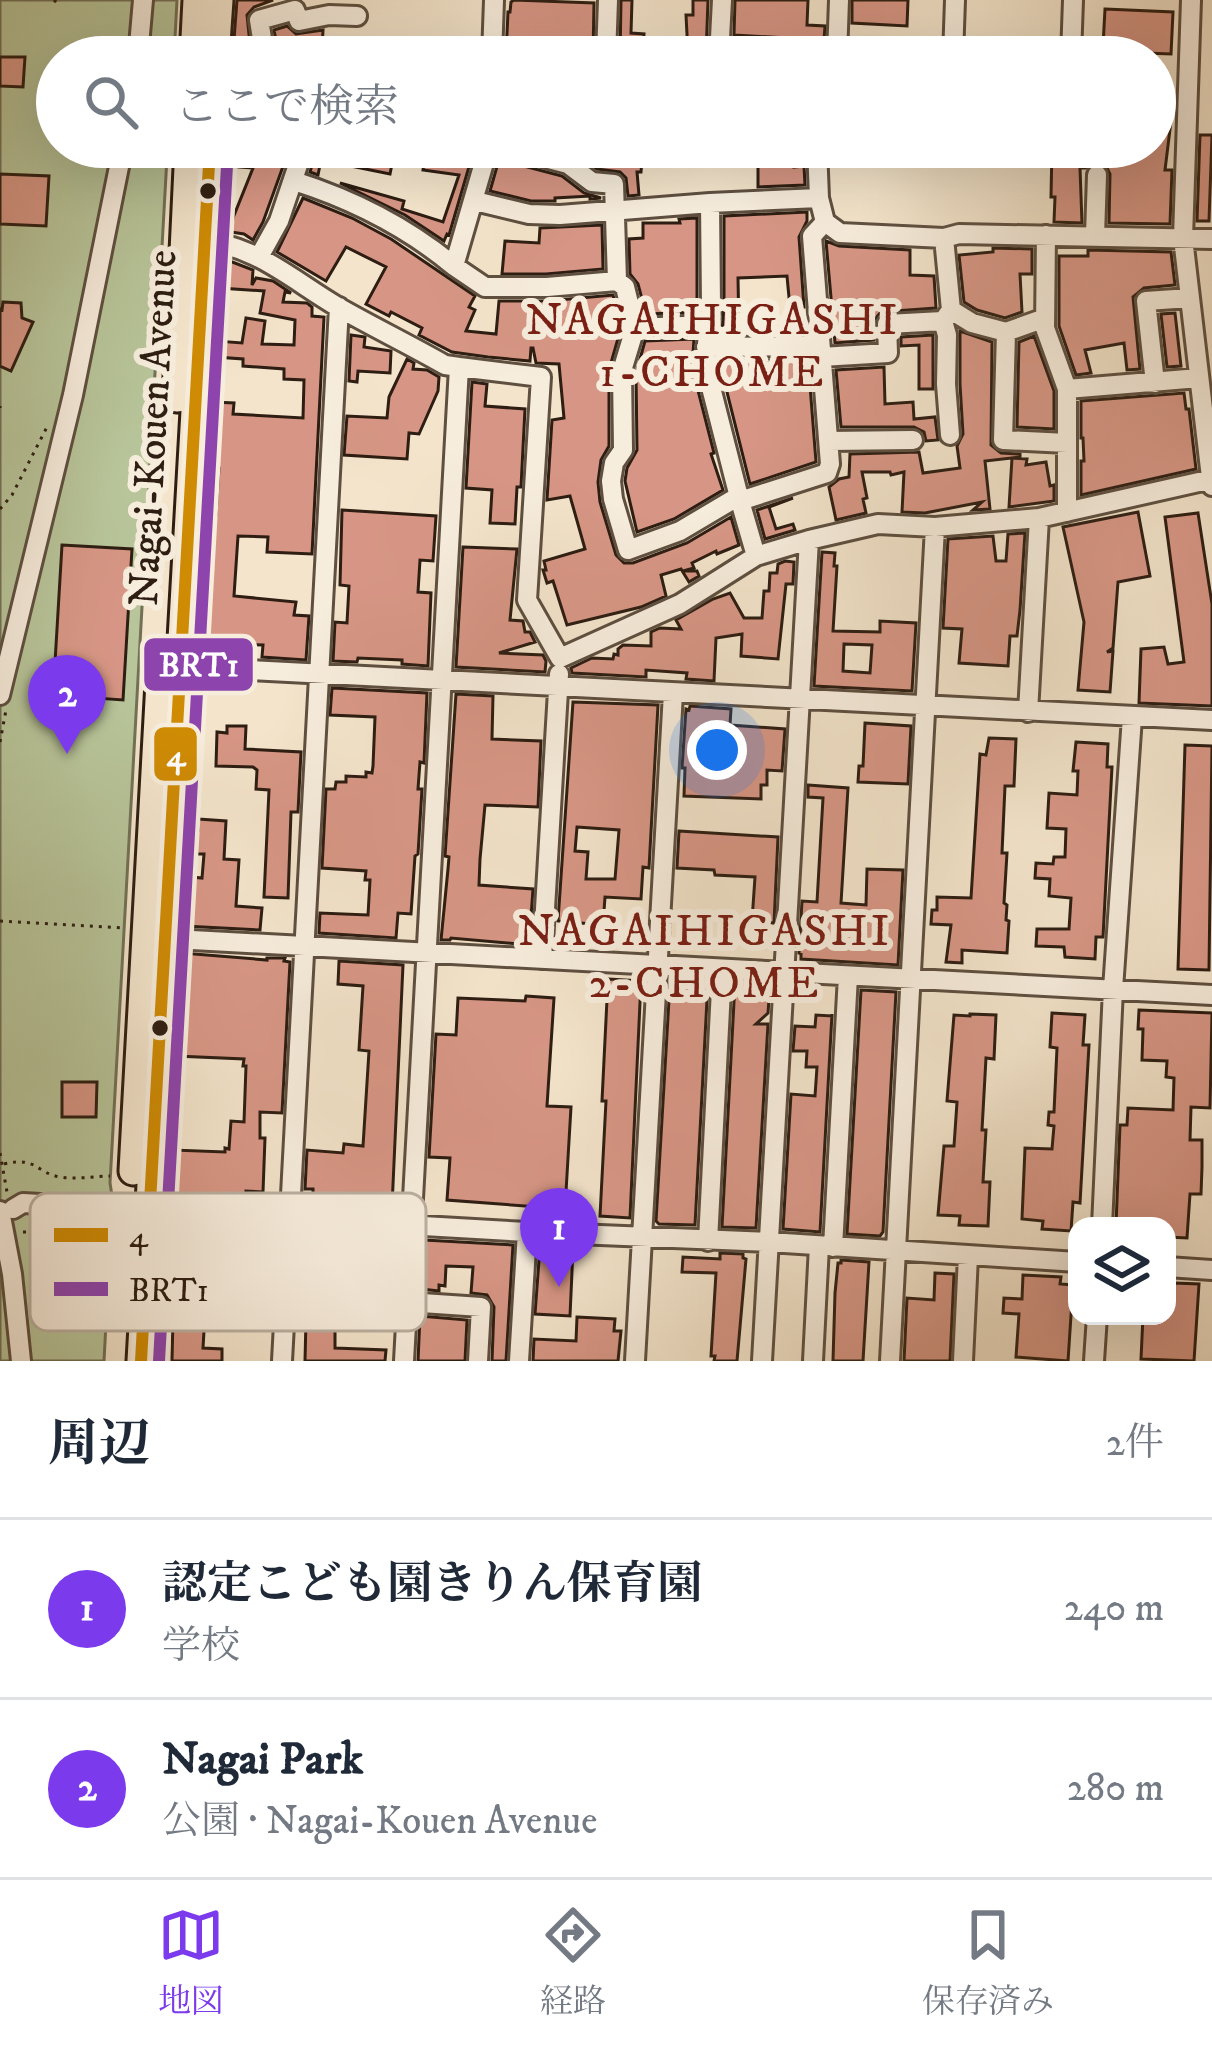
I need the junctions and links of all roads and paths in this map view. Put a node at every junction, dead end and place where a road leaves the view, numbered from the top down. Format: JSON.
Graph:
{"nodes":[{"id":1,"x":143,"y":0,"type":"edge"},
{"id":2,"x":197,"y":0,"type":"edge"},
{"id":3,"x":218,"y":0,"type":"edge"},
{"id":4,"x":494,"y":0,"type":"edge"},
{"id":5,"x":608,"y":0,"type":"edge"},
{"id":6,"x":722,"y":0,"type":"edge"},
{"id":7,"x":839,"y":0,"type":"edge"},
{"id":8,"x":955,"y":0,"type":"edge"},
{"id":9,"x":1073,"y":0,"type":"edge"},
{"id":10,"x":1191,"y":0,"type":"edge"},
{"id":11,"x":358,"y":16,"type":"dead end"},
{"id":12,"x":140,"y":36,"type":"edge"},
{"id":13,"x":195,"y":36,"type":"edge"},
{"id":14,"x":216,"y":36,"type":"edge"},
{"id":15,"x":262,"y":36,"type":"edge"},
{"id":16,"x":493,"y":36,"type":"edge"},
{"id":17,"x":607,"y":36,"type":"edge"},
{"id":18,"x":720,"y":36,"type":"edge"},
{"id":19,"x":838,"y":36,"type":"edge"},
{"id":20,"x":954,"y":36,"type":"edge"},
{"id":21,"x":1072,"y":36,"type":"edge"},
{"id":22,"x":125,"y":168,"type":"edge"},
{"id":23,"x":184,"y":168,"type":"edge"},
{"id":24,"x":206,"y":168,"type":"edge"},
{"id":25,"x":298,"y":168,"type":"edge"},
{"id":26,"x":478,"y":168,"type":"edge"},
{"id":27,"x":573,"y":168,"type":"edge"},
{"id":28,"x":818,"y":168,"type":"edge"},
{"id":29,"x":1097,"y":175,"type":"dead end"},
{"id":30,"x":294,"y":181,"type":"junction"},
{"id":31,"x":819,"y":198,"type":"junction"},
{"id":32,"x":475,"y":201,"type":"junction"},
{"id":33,"x":710,"y":203,"type":"junction"},
{"id":34,"x":616,"y":211,"type":"junction"},
{"id":35,"x":825,"y":222,"type":"junction"},
{"id":36,"x":1046,"y":235,"type":"junction"},
{"id":37,"x":1095,"y":236,"type":"junction"},
{"id":38,"x":944,"y":238,"type":"junction"},
{"id":39,"x":1183,"y":238,"type":"junction"},
{"id":40,"x":1212,"y":239,"type":"edge"},
{"id":41,"x":194,"y":240,"type":"junction"},
{"id":42,"x":260,"y":257,"type":"junction"},
{"id":43,"x":454,"y":266,"type":"junction"},
{"id":44,"x":617,"y":281,"type":"junction"},
{"id":45,"x":1190,"y":298,"type":"junction"},
{"id":46,"x":339,"y":308,"type":"junction"},
{"id":47,"x":947,"y":315,"type":"junction"},
{"id":48,"x":1045,"y":318,"type":"junction"},
{"id":49,"x":709,"y":325,"type":"junction"},
{"id":50,"x":634,"y":328,"type":"junction"},
{"id":51,"x":1006,"y":332,"type":"junction"},
{"id":52,"x":706,"y":347,"type":"junction"},
{"id":53,"x":820,"y":352,"type":"junction"},
{"id":54,"x":459,"y":367,"type":"junction"},
{"id":55,"x":1199,"y":378,"type":"junction"},
{"id":56,"x":1155,"y":382,"type":"junction"},
{"id":57,"x":1067,"y":389,"type":"junction"},
{"id":58,"x":49,"y":423,"type":"dead end"},
{"id":59,"x":950,"y":435,"type":"dead end"},
{"id":60,"x":913,"y":440,"type":"dead end"},
{"id":61,"x":829,"y":441,"type":"junction"},
{"id":62,"x":1067,"y":442,"type":"junction"},
{"id":63,"x":1212,"y":481,"type":"edge"},
{"id":64,"x":740,"y":499,"type":"junction"},
{"id":65,"x":0,"y":509,"type":"edge"},
{"id":66,"x":1067,"y":512,"type":"junction"},
{"id":67,"x":1039,"y":518,"type":"junction"},
{"id":68,"x":935,"y":526,"type":"junction"},
{"id":69,"x":808,"y":540,"type":"junction"},
{"id":70,"x":756,"y":556,"type":"junction"},
{"id":71,"x":560,"y":658,"type":"junction"},
{"id":72,"x":170,"y":666,"type":"junction"},
{"id":73,"x":320,"y":674,"type":"junction"},
{"id":74,"x":442,"y":681,"type":"junction"},
{"id":75,"x":558,"y":687,"type":"junction"},
{"id":76,"x":673,"y":693,"type":"junction"},
{"id":77,"x":0,"y":695,"type":"edge"},
{"id":78,"x":800,"y":700,"type":"junction"},
{"id":79,"x":926,"y":706,"type":"junction"},
{"id":80,"x":1028,"y":712,"type":"junction"},
{"id":81,"x":1132,"y":717,"type":"junction"},
{"id":82,"x":1212,"y":720,"type":"edge"},
{"id":83,"x":0,"y":921,"type":"edge"},
{"id":84,"x":147,"y":935,"type":"junction"},
{"id":85,"x":306,"y":945,"type":"junction"},
{"id":86,"x":426,"y":951,"type":"junction"},
{"id":87,"x":542,"y":959,"type":"junction"},
{"id":88,"x":659,"y":966,"type":"junction"},
{"id":89,"x":722,"y":970,"type":"junction"},
{"id":90,"x":784,"y":972,"type":"junction"},
{"id":91,"x":848,"y":976,"type":"junction"},
{"id":92,"x":911,"y":979,"type":"junction"},
{"id":93,"x":1113,"y":989,"type":"junction"},
{"id":94,"x":1212,"y":995,"type":"edge"},
{"id":95,"x":2,"y":1164,"type":"edge"},
{"id":96,"x":117,"y":1176,"type":"dead end"},
{"id":97,"x":140,"y":1193,"type":"edge"},
{"id":98,"x":290,"y":1193,"type":"edge"},
{"id":99,"x":412,"y":1193,"type":"edge"},
{"id":100,"x":7,"y":1210,"type":"edge"},
{"id":101,"x":1102,"y":1217,"type":"edge"},
{"id":102,"x":426,"y":1226,"type":"edge"},
{"id":103,"x":527,"y":1232,"type":"junction"},
{"id":104,"x":16,"y":1233,"type":"dead end"},
{"id":105,"x":30,"y":1233,"type":"edge"},
{"id":106,"x":642,"y":1237,"type":"junction"},
{"id":107,"x":709,"y":1241,"type":"junction"},
{"id":108,"x":769,"y":1242,"type":"junction"},
{"id":109,"x":826,"y":1246,"type":"junction"},
{"id":110,"x":896,"y":1251,"type":"junction"},
{"id":111,"x":968,"y":1256,"type":"junction"},
{"id":112,"x":1068,"y":1262,"type":"edge"},
{"id":113,"x":1176,"y":1268,"type":"edge"},
{"id":114,"x":1212,"y":1270,"type":"edge"},
{"id":115,"x":426,"y":1303,"type":"edge"},
{"id":116,"x":1096,"y":1325,"type":"edge"},
{"id":117,"x":126,"y":1331,"type":"edge"},
{"id":118,"x":141,"y":1331,"type":"edge"},
{"id":119,"x":283,"y":1331,"type":"edge"},
{"id":120,"x":406,"y":1331,"type":"edge"},
{"id":121,"x":22,"y":1361,"type":"edge"},
{"id":122,"x":122,"y":1361,"type":"edge"},
{"id":123,"x":141,"y":1361,"type":"edge"},
{"id":124,"x":282,"y":1361,"type":"edge"},
{"id":125,"x":404,"y":1361,"type":"edge"},
{"id":126,"x":478,"y":1361,"type":"edge"},
{"id":127,"x":519,"y":1361,"type":"edge"},
{"id":128,"x":635,"y":1361,"type":"edge"},
{"id":129,"x":763,"y":1361,"type":"edge"},
{"id":130,"x":813,"y":1361,"type":"edge"},
{"id":131,"x":890,"y":1361,"type":"edge"},
{"id":132,"x":963,"y":1361,"type":"edge"},
{"id":133,"x":1094,"y":1361,"type":"edge"}],
"edges":[{"from":1,"to":12,"type":"street"},
{"from":2,"to":13,"type":"highway"},
{"from":3,"to":14,"type":"highway"},
{"from":4,"to":16,"type":"street"},
{"from":5,"to":17,"type":"street"},
{"from":6,"to":18,"type":"street"},
{"from":7,"to":19,"type":"street"},
{"from":8,"to":20,"type":"street"},
{"from":9,"to":21,"type":"street"},
{"from":10,"to":39,"type":"street"},
{"from":11,"to":15,"type":"street"},
{"from":22,"to":77,"type":"street"},
{"from":23,"to":41,"type":"highway","name":"Nagai-Kouen Avenue"},
{"from":24,"to":41,"type":"highway","name":"Nagai-Kouen Avenue"},
{"from":25,"to":30,"type":"street"},
{"from":26,"to":32,"type":"street"},
{"from":27,"to":34,"type":"street"},
{"from":28,"to":31,"type":"street"},
{"from":29,"to":37,"type":"street"},
{"from":30,"to":42,"type":"street"},
{"from":30,"to":43,"type":"street"},
{"from":31,"to":33,"type":"street"},
{"from":31,"to":35,"type":"street"},
{"from":32,"to":34,"type":"street"},
{"from":32,"to":43,"type":"street"},
{"from":33,"to":34,"type":"street"},
{"from":33,"to":49,"type":"street"},
{"from":34,"to":44,"type":"street"},
{"from":35,"to":38,"type":"street"},
{"from":35,"to":53,"type":"street"},
{"from":36,"to":37,"type":"street"},
{"from":36,"to":38,"type":"street"},
{"from":36,"to":48,"type":"street"},
{"from":37,"to":39,"type":"street"},
{"from":38,"to":47,"type":"street"},
{"from":39,"to":40,"type":"street"},
{"from":39,"to":45,"type":"street"},
{"from":41,"to":42,"type":"street"},
{"from":41,"to":72,"type":"highway","name":"Nagai-Kouen Avenue"},
{"from":42,"to":46,"type":"street"},
{"from":43,"to":44,"type":"street"},
{"from":44,"to":50,"type":"street"},
{"from":45,"to":55,"type":"street"},
{"from":45,"to":56,"type":"street"},
{"from":46,"to":54,"type":"street"},
{"from":46,"to":73,"type":"street"},
{"from":47,"to":51,"type":"street"},
{"from":47,"to":53,"type":"street"},
{"from":47,"to":59,"type":"street"},
{"from":48,"to":51,"type":"street"},
{"from":48,"to":57,"type":"street"},
{"from":49,"to":50,"type":"street"},
{"from":49,"to":52,"type":"street"},
{"from":50,"to":64,"type":"street"},
{"from":51,"to":62,"type":"street"},
{"from":52,"to":53,"type":"street"},
{"from":52,"to":64,"type":"street"},
{"from":53,"to":61,"type":"street"},
{"from":54,"to":71,"type":"street"},
{"from":54,"to":74,"type":"street"},
{"from":55,"to":56,"type":"street"},
{"from":55,"to":63,"type":"street"},
{"from":56,"to":57,"type":"street"},
{"from":57,"to":62,"type":"street"},
{"from":58,"to":65,"type":"path"},
{"from":60,"to":61,"type":"street"},
{"from":61,"to":64,"type":"street"},
{"from":62,"to":66,"type":"street"},
{"from":63,"to":66,"type":"street"},
{"from":64,"to":70,"type":"street"},
{"from":66,"to":67,"type":"street"},
{"from":67,"to":68,"type":"street"},
{"from":67,"to":80,"type":"street"},
{"from":68,"to":69,"type":"street"},
{"from":68,"to":79,"type":"street"},
{"from":69,"to":70,"type":"street"},
{"from":69,"to":78,"type":"street"},
{"from":70,"to":71,"type":"street"},
{"from":71,"to":75,"type":"street"},
{"from":72,"to":73,"type":"street"},
{"from":72,"to":84,"type":"highway","name":"Nagai-Kouen Avenue"},
{"from":73,"to":74,"type":"street"},
{"from":73,"to":85,"type":"street"},
{"from":74,"to":75,"type":"street"},
{"from":74,"to":86,"type":"street"},
{"from":75,"to":76,"type":"street"},
{"from":75,"to":87,"type":"street"},
{"from":76,"to":78,"type":"street"},
{"from":76,"to":88,"type":"street"},
{"from":78,"to":79,"type":"street"},
{"from":78,"to":90,"type":"street"},
{"from":79,"to":80,"type":"street"},
{"from":79,"to":92,"type":"street"},
{"from":80,"to":81,"type":"street"},
{"from":81,"to":82,"type":"street"},
{"from":81,"to":93,"type":"street"},
{"from":83,"to":84,"type":"path"},
{"from":84,"to":85,"type":"street"},
{"from":84,"to":97,"type":"highway","name":"Nagai-Kouen Avenue"},
{"from":85,"to":86,"type":"street"},
{"from":85,"to":98,"type":"street"},
{"from":86,"to":87,"type":"street"},
{"from":86,"to":99,"type":"street"},
{"from":87,"to":88,"type":"street"},
{"from":88,"to":89,"type":"street"},
{"from":88,"to":106,"type":"street"},
{"from":89,"to":90,"type":"street"},
{"from":89,"to":107,"type":"street"},
{"from":90,"to":91,"type":"street"},
{"from":90,"to":108,"type":"street"},
{"from":91,"to":92,"type":"street"},
{"from":91,"to":109,"type":"street"},
{"from":92,"to":93,"type":"street"},
{"from":92,"to":110,"type":"street"},
{"from":93,"to":94,"type":"street"},
{"from":93,"to":101,"type":"street"},
{"from":95,"to":96,"type":"path"},
{"from":100,"to":121,"type":"street"},
{"from":102,"to":103,"type":"street"},
{"from":103,"to":106,"type":"street"},
{"from":103,"to":127,"type":"street"},
{"from":104,"to":105,"type":"path"},
{"from":106,"to":107,"type":"street"},
{"from":106,"to":128,"type":"street"},
{"from":107,"to":108,"type":"street"},
{"from":108,"to":109,"type":"street"},
{"from":108,"to":129,"type":"street"},
{"from":109,"to":110,"type":"street"},
{"from":109,"to":130,"type":"street"},
{"from":110,"to":111,"type":"street"},
{"from":110,"to":131,"type":"street"},
{"from":111,"to":112,"type":"street"},
{"from":111,"to":132,"type":"street"},
{"from":113,"to":114,"type":"street"},
{"from":115,"to":126,"type":"street"},
{"from":116,"to":133,"type":"street"},
{"from":117,"to":122,"type":"highway","name":"Nagai-Kouen Avenue"},
{"from":118,"to":123,"type":"highway","name":"Nagai-Kouen Avenue"},
{"from":119,"to":124,"type":"street"},
{"from":120,"to":125,"type":"street"}]}
